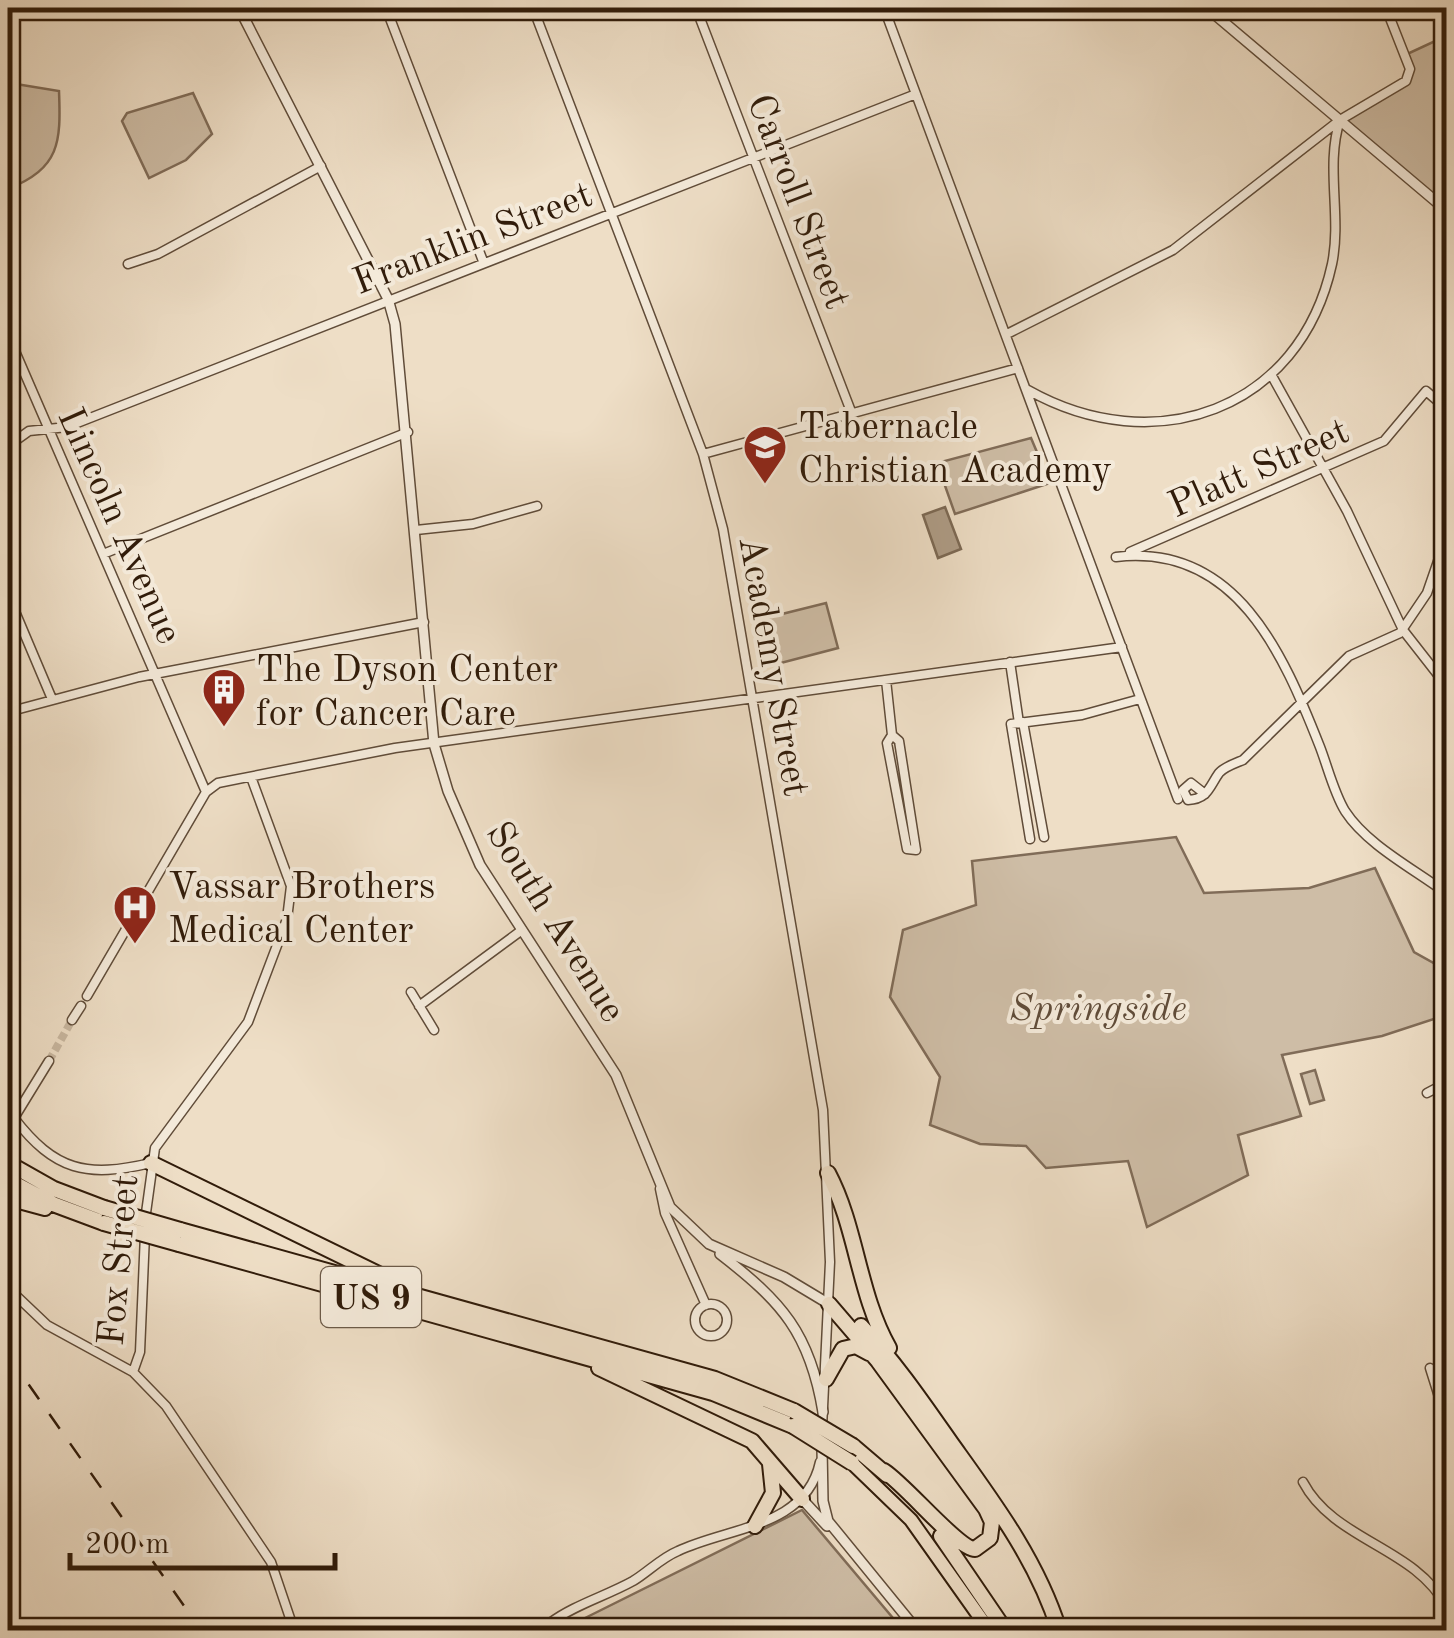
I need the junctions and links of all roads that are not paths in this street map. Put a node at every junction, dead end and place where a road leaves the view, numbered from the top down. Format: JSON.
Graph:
{"nodes":[{"id":1,"x":240,"y":8,"type":"edge"},
{"id":2,"x":386,"y":8,"type":"edge"},
{"id":3,"x":533,"y":8,"type":"edge"},
{"id":4,"x":696,"y":8,"type":"edge"},
{"id":5,"x":884,"y":8,"type":"edge"},
{"id":6,"x":1207,"y":8,"type":"edge"},
{"id":7,"x":1386,"y":8,"type":"edge"},
{"id":8,"x":916,"y":94,"type":"junction"},
{"id":9,"x":1340,"y":120,"type":"junction"},
{"id":10,"x":754,"y":157,"type":"junction"},
{"id":11,"x":321,"y":166,"type":"junction"},
{"id":12,"x":1446,"y":210,"type":"edge"},
{"id":13,"x":611,"y":212,"type":"junction"},
{"id":14,"x":483,"y":261,"type":"junction"},
{"id":15,"x":128,"y":264,"type":"dead end"},
{"id":16,"x":388,"y":299,"type":"junction"},
{"id":17,"x":1007,"y":334,"type":"junction"},
{"id":18,"x":8,"y":335,"type":"edge"},
{"id":19,"x":1018,"y":368,"type":"junction"},
{"id":20,"x":1272,"y":376,"type":"junction"},
{"id":21,"x":1026,"y":389,"type":"junction"},
{"id":22,"x":1446,"y":408,"type":"edge"},
{"id":23,"x":852,"y":414,"type":"junction"},
{"id":24,"x":48,"y":428,"type":"junction"},
{"id":25,"x":408,"y":432,"type":"junction"},
{"id":26,"x":8,"y":446,"type":"edge"},
{"id":27,"x":703,"y":454,"type":"junction"},
{"id":28,"x":1322,"y":470,"type":"junction"},
{"id":29,"x":537,"y":506,"type":"dead end"},
{"id":30,"x":416,"y":530,"type":"junction"},
{"id":31,"x":1446,"y":538,"type":"edge"},
{"id":32,"x":103,"y":554,"type":"junction"},
{"id":33,"x":1116,"y":557,"type":"junction"},
{"id":34,"x":1094,"y":568,"type":"junction"},
{"id":35,"x":8,"y":595,"type":"edge"},
{"id":36,"x":424,"y":622,"type":"junction"},
{"id":37,"x":1403,"y":630,"type":"junction"},
{"id":38,"x":1122,"y":647,"type":"junction"},
{"id":39,"x":1010,"y":662,"type":"junction"},
{"id":40,"x":156,"y":674,"type":"junction"},
{"id":41,"x":886,"y":680,"type":"junction"},
{"id":42,"x":1446,"y":685,"type":"edge"},
{"id":43,"x":754,"y":698,"type":"junction"},
{"id":44,"x":52,"y":699,"type":"junction"},
{"id":45,"x":1140,"y":699,"type":"junction"},
{"id":46,"x":1301,"y":699,"type":"junction"},
{"id":47,"x":8,"y":712,"type":"edge"},
{"id":48,"x":1018,"y":723,"type":"junction"},
{"id":49,"x":892,"y":735,"type":"junction"},
{"id":50,"x":434,"y":744,"type":"junction"},
{"id":51,"x":251,"y":776,"type":"junction"},
{"id":52,"x":206,"y":792,"type":"junction"},
{"id":53,"x":1206,"y":794,"type":"dead end"},
{"id":54,"x":1178,"y":799,"type":"dead end"},
{"id":55,"x":1044,"y":837,"type":"dead end"},
{"id":56,"x":1030,"y":839,"type":"dead end"},
{"id":57,"x":1446,"y":892,"type":"edge"},
{"id":58,"x":522,"y":930,"type":"junction"},
{"id":59,"x":411,"y":992,"type":"dead end"},
{"id":60,"x":87,"y":996,"type":"dead end"},
{"id":61,"x":80,"y":1006,"type":"dead end"},
{"id":62,"x":420,"y":1006,"type":"junction"},
{"id":63,"x":72,"y":1020,"type":"tunnel mouth"},
{"id":64,"x":434,"y":1030,"type":"dead end"},
{"id":65,"x":49,"y":1061,"type":"tunnel mouth"},
{"id":66,"x":1446,"y":1083,"type":"edge"},
{"id":67,"x":1427,"y":1093,"type":"dead end"},
{"id":68,"x":8,"y":1163,"type":"edge"},
{"id":69,"x":151,"y":1163,"type":"junction"},
{"id":70,"x":828,"y":1173,"type":"junction"},
{"id":71,"x":8,"y":1180,"type":"edge"},
{"id":72,"x":660,"y":1184,"type":"junction"},
{"id":73,"x":8,"y":1198,"type":"edge"},
{"id":74,"x":104,"y":1216,"type":"junction"},
{"id":75,"x":179,"y":1237,"type":"junction"},
{"id":76,"x":698,"y":1238,"type":"junction"},
{"id":77,"x":8,"y":1288,"type":"edge"},
{"id":78,"x":433,"y":1300,"type":"junction"},
{"id":79,"x":829,"y":1304,"type":"junction"},
{"id":80,"x":706,"y":1305,"type":"junction"},
{"id":81,"x":562,"y":1351,"type":"junction"},
{"id":82,"x":878,"y":1361,"type":"junction"},
{"id":83,"x":1430,"y":1368,"type":"dead end"},
{"id":84,"x":133,"y":1372,"type":"junction"},
{"id":85,"x":826,"y":1379,"type":"junction"},
{"id":86,"x":906,"y":1380,"type":"junction"},
{"id":87,"x":823,"y":1412,"type":"junction"},
{"id":88,"x":794,"y":1418,"type":"junction"},
{"id":89,"x":1446,"y":1419,"type":"edge"},
{"id":90,"x":822,"y":1448,"type":"junction"},
{"id":91,"x":765,"y":1454,"type":"junction"},
{"id":92,"x":852,"y":1463,"type":"joint"},
{"id":93,"x":884,"y":1471,"type":"junction"},
{"id":94,"x":1303,"y":1482,"type":"dead end"},
{"id":95,"x":802,"y":1499,"type":"junction"},
{"id":96,"x":755,"y":1526,"type":"junction"},
{"id":97,"x":837,"y":1535,"type":"junction"},
{"id":98,"x":1446,"y":1606,"type":"edge"},
{"id":99,"x":550,"y":1623,"type":"dead end"},
{"id":100,"x":294,"y":1630,"type":"edge"},
{"id":101,"x":917,"y":1630,"type":"edge"},
{"id":102,"x":989,"y":1630,"type":"edge"},
{"id":103,"x":1006,"y":1630,"type":"edge"},
{"id":104,"x":1059,"y":1630,"type":"edge"}],
"edges":[{"from":1,"to":11,"type":"street","name":"South Avenue"},
{"from":2,"to":14,"type":"street"},
{"from":3,"to":13,"type":"street","name":"Academy Street"},
{"from":4,"to":10,"type":"street","name":"Carroll Street"},
{"from":5,"to":8,"type":"street"},
{"from":6,"to":9,"type":"street"},
{"from":7,"to":9,"type":"street"},
{"from":8,"to":10,"type":"street","name":"Franklin Street"},
{"from":8,"to":17,"type":"street"},
{"from":9,"to":12,"type":"street"},
{"from":9,"to":17,"type":"street"},
{"from":9,"to":20,"type":"street"},
{"from":10,"to":13,"type":"street","name":"Franklin Street"},
{"from":10,"to":23,"type":"street","name":"Carroll Street"},
{"from":11,"to":15,"type":"street"},
{"from":11,"to":16,"type":"street","name":"South Avenue"},
{"from":13,"to":14,"type":"street","name":"Franklin Street"},
{"from":13,"to":27,"type":"street","name":"Academy Street"},
{"from":14,"to":16,"type":"street","name":"Franklin Street"},
{"from":16,"to":24,"type":"street","name":"Franklin Street"},
{"from":16,"to":25,"type":"street","name":"South Avenue"},
{"from":17,"to":19,"type":"street"},
{"from":18,"to":24,"type":"street","name":"Lincoln Avenue"},
{"from":19,"to":21,"type":"street"},
{"from":19,"to":23,"type":"street"},
{"from":20,"to":21,"type":"street"},
{"from":20,"to":28,"type":"street"},
{"from":21,"to":34,"type":"street"},
{"from":22,"to":28,"type":"street","name":"Platt Street"},
{"from":23,"to":27,"type":"street"},
{"from":24,"to":26,"type":"street","name":"Franklin Street"},
{"from":24,"to":32,"type":"street","name":"Lincoln Avenue"},
{"from":25,"to":30,"type":"street","name":"South Avenue"},
{"from":25,"to":32,"type":"street"},
{"from":27,"to":43,"type":"street","name":"Academy Street"},
{"from":28,"to":33,"type":"street","name":"Platt Street"},
{"from":28,"to":37,"type":"street"},
{"from":29,"to":30,"type":"street"},
{"from":30,"to":36,"type":"street","name":"South Avenue"},
{"from":31,"to":37,"type":"street"},
{"from":32,"to":40,"type":"street","name":"Lincoln Avenue"},
{"from":33,"to":34,"type":"street","name":"Platt Street"},
{"from":33,"to":46,"type":"street"},
{"from":34,"to":38,"type":"street"},
{"from":35,"to":44,"type":"street"},
{"from":36,"to":40,"type":"street"},
{"from":36,"to":50,"type":"street","name":"South Avenue"},
{"from":37,"to":42,"type":"street"},
{"from":37,"to":46,"type":"street"},
{"from":38,"to":39,"type":"street"},
{"from":38,"to":45,"type":"street"},
{"from":39,"to":41,"type":"street"},
{"from":39,"to":48,"type":"street"},
{"from":40,"to":44,"type":"street"},
{"from":40,"to":52,"type":"street","name":"Lincoln Avenue"},
{"from":41,"to":43,"type":"street"},
{"from":41,"to":49,"type":"street"},
{"from":43,"to":50,"type":"street"},
{"from":43,"to":70,"type":"street","name":"Academy Street"},
{"from":44,"to":47,"type":"street"},
{"from":45,"to":48,"type":"street"},
{"from":45,"to":54,"type":"street"},
{"from":46,"to":53,"type":"street"},
{"from":46,"to":57,"type":"street"},
{"from":48,"to":55,"type":"street"},
{"from":48,"to":56,"type":"street"},
{"from":49,"to":49,"type":"street"},
{"from":50,"to":51,"type":"street"},
{"from":50,"to":58,"type":"street","name":"South Avenue"},
{"from":51,"to":52,"type":"street"},
{"from":51,"to":69,"type":"street","name":"Fox Street"},
{"from":52,"to":60,"type":"street"},
{"from":58,"to":62,"type":"street"},
{"from":58,"to":72,"type":"street","name":"South Avenue"},
{"from":59,"to":62,"type":"street"},
{"from":61,"to":63,"type":"street"},
{"from":62,"to":64,"type":"street"},
{"from":65,"to":69,"type":"street"},
{"from":66,"to":67,"type":"street"},
{"from":68,"to":74,"type":"highway","number":"US 9"},
{"from":69,"to":78,"type":"highway"},
{"from":69,"to":84,"type":"street","name":"Fox Street"},
{"from":70,"to":79,"type":"street","name":"Academy Street"},
{"from":70,"to":86,"type":"highway"},
{"from":71,"to":74,"type":"highway","number":"US 9"},
{"from":72,"to":76,"type":"street","name":"South Avenue"},
{"from":72,"to":80,"type":"street"},
{"from":73,"to":74,"type":"highway"},
{"from":74,"to":75,"type":"highway","number":"US 9","bridge":true},
{"from":75,"to":78,"type":"highway","number":"US 9"},
{"from":75,"to":81,"type":"highway","number":"US 9"},
{"from":76,"to":79,"type":"street","name":"South Avenue"},
{"from":76,"to":87,"type":"street"},
{"from":77,"to":84,"type":"street"},
{"from":78,"to":88,"type":"highway","number":"US 9"},
{"from":79,"to":82,"type":"highway"},
{"from":79,"to":85,"type":"street"},
{"from":79,"to":86,"type":"highway"},
{"from":80,"to":80,"type":"street"},
{"from":81,"to":88,"type":"highway","number":"US 9"},
{"from":81,"to":91,"type":"highway"},
{"from":82,"to":85,"type":"highway"},
{"from":82,"to":93,"type":"highway"},
{"from":83,"to":89,"type":"street"},
{"from":84,"to":100,"type":"street"},
{"from":85,"to":87,"type":"street"},
{"from":86,"to":104,"type":"highway"},
{"from":87,"to":90,"type":"street"},
{"from":88,"to":92,"type":"highway","number":"US 9","bridge":true},
{"from":88,"to":93,"type":"highway","number":"US 9","bridge":true},
{"from":90,"to":95,"type":"street"},
{"from":90,"to":97,"type":"street"},
{"from":91,"to":95,"type":"highway"},
{"from":91,"to":96,"type":"highway"},
{"from":92,"to":102,"type":"highway","number":"US 9"},
{"from":93,"to":103,"type":"highway","number":"US 9"},
{"from":94,"to":98,"type":"street"},
{"from":95,"to":96,"type":"street"},
{"from":95,"to":97,"type":"street"},
{"from":96,"to":99,"type":"street"},
{"from":97,"to":101,"type":"street"}]}
